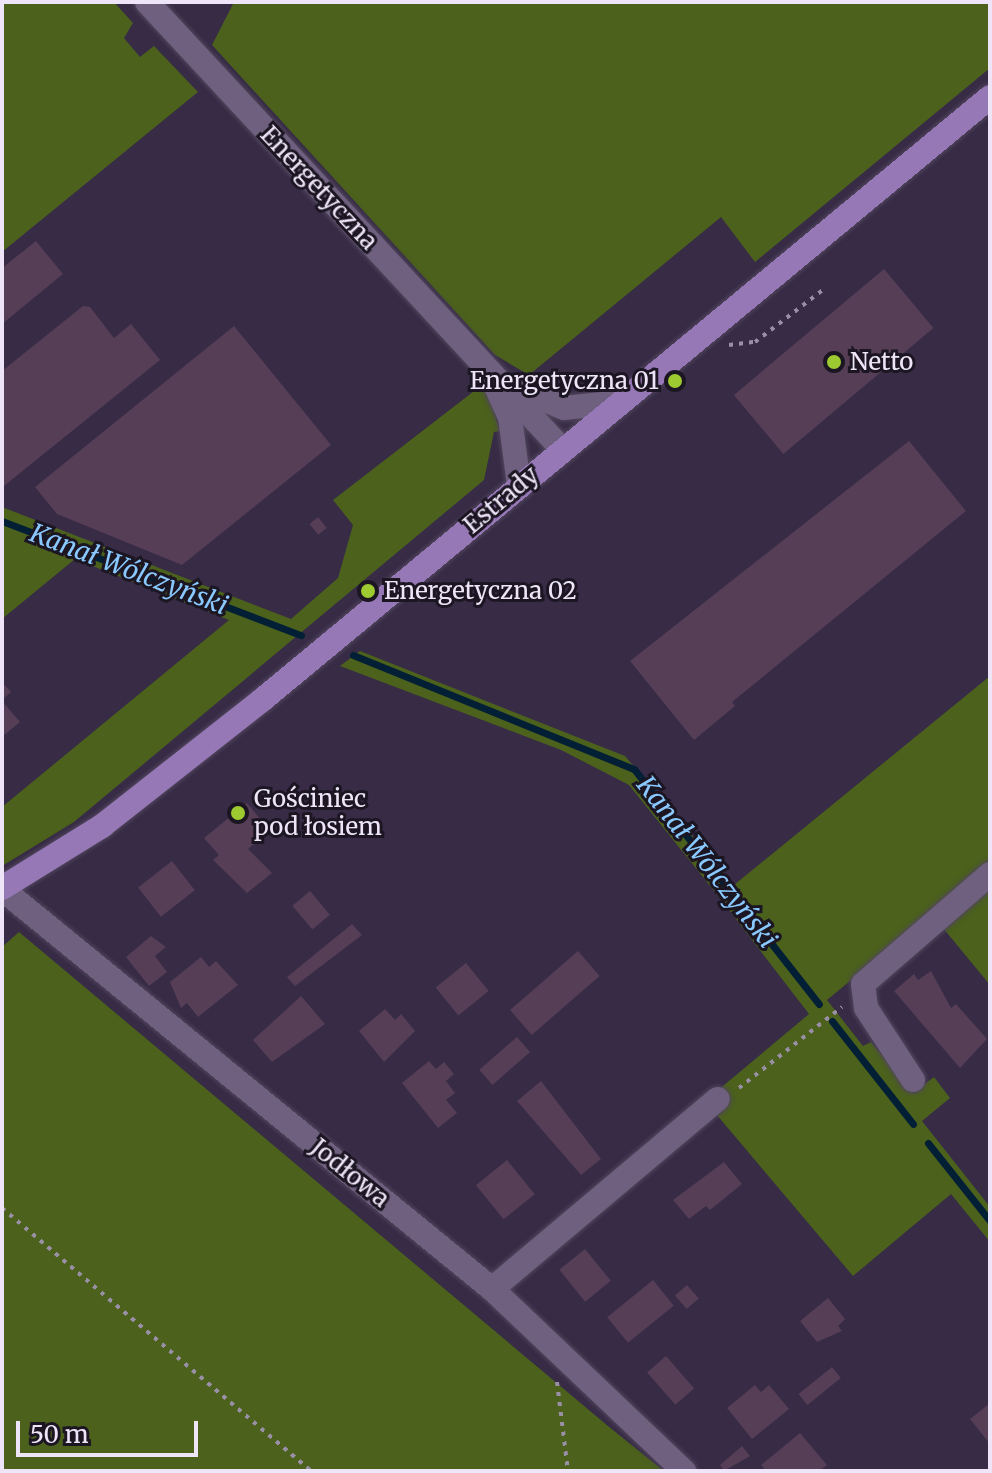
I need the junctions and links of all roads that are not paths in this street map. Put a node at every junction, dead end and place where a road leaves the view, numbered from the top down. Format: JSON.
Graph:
{"nodes":[{"id":1,"x":147,"y":2,"type":"edge"},
{"id":2,"x":990,"y":97,"type":"edge"},
{"id":3,"x":490,"y":374,"type":"junction"},
{"id":4,"x":619,"y":402,"type":"junction"},
{"id":5,"x":562,"y":449,"type":"junction"},
{"id":6,"x":519,"y":485,"type":"junction"},
{"id":7,"x":990,"y":874,"type":"edge"},
{"id":8,"x":2,"y":888,"type":"edge"},
{"id":9,"x":913,"y":1080,"type":"dead end"},
{"id":10,"x":718,"y":1099,"type":"road end"},
{"id":11,"x":492,"y":1289,"type":"junction"},
{"id":12,"x":684,"y":1471,"type":"edge"}],
"edges":[{"from":1,"to":3,"type":"street","name":"Energetyczna"},
{"from":2,"to":4,"type":"main road","name":"Estrady"},
{"from":3,"to":4,"type":"street","name":"Energetyczna"},
{"from":3,"to":5,"type":"street","name":"Energetyczna"},
{"from":3,"to":6,"type":"street","name":"Energetyczna"},
{"from":4,"to":5,"type":"main road","name":"Estrady"},
{"from":5,"to":6,"type":"main road","name":"Estrady"},
{"from":6,"to":8,"type":"main road","name":"Estrady"},
{"from":7,"to":9,"type":"street"},
{"from":8,"to":11,"type":"street","name":"Jodłowa"},
{"from":10,"to":11,"type":"street"},
{"from":11,"to":12,"type":"street","name":"Jodłowa"}]}
